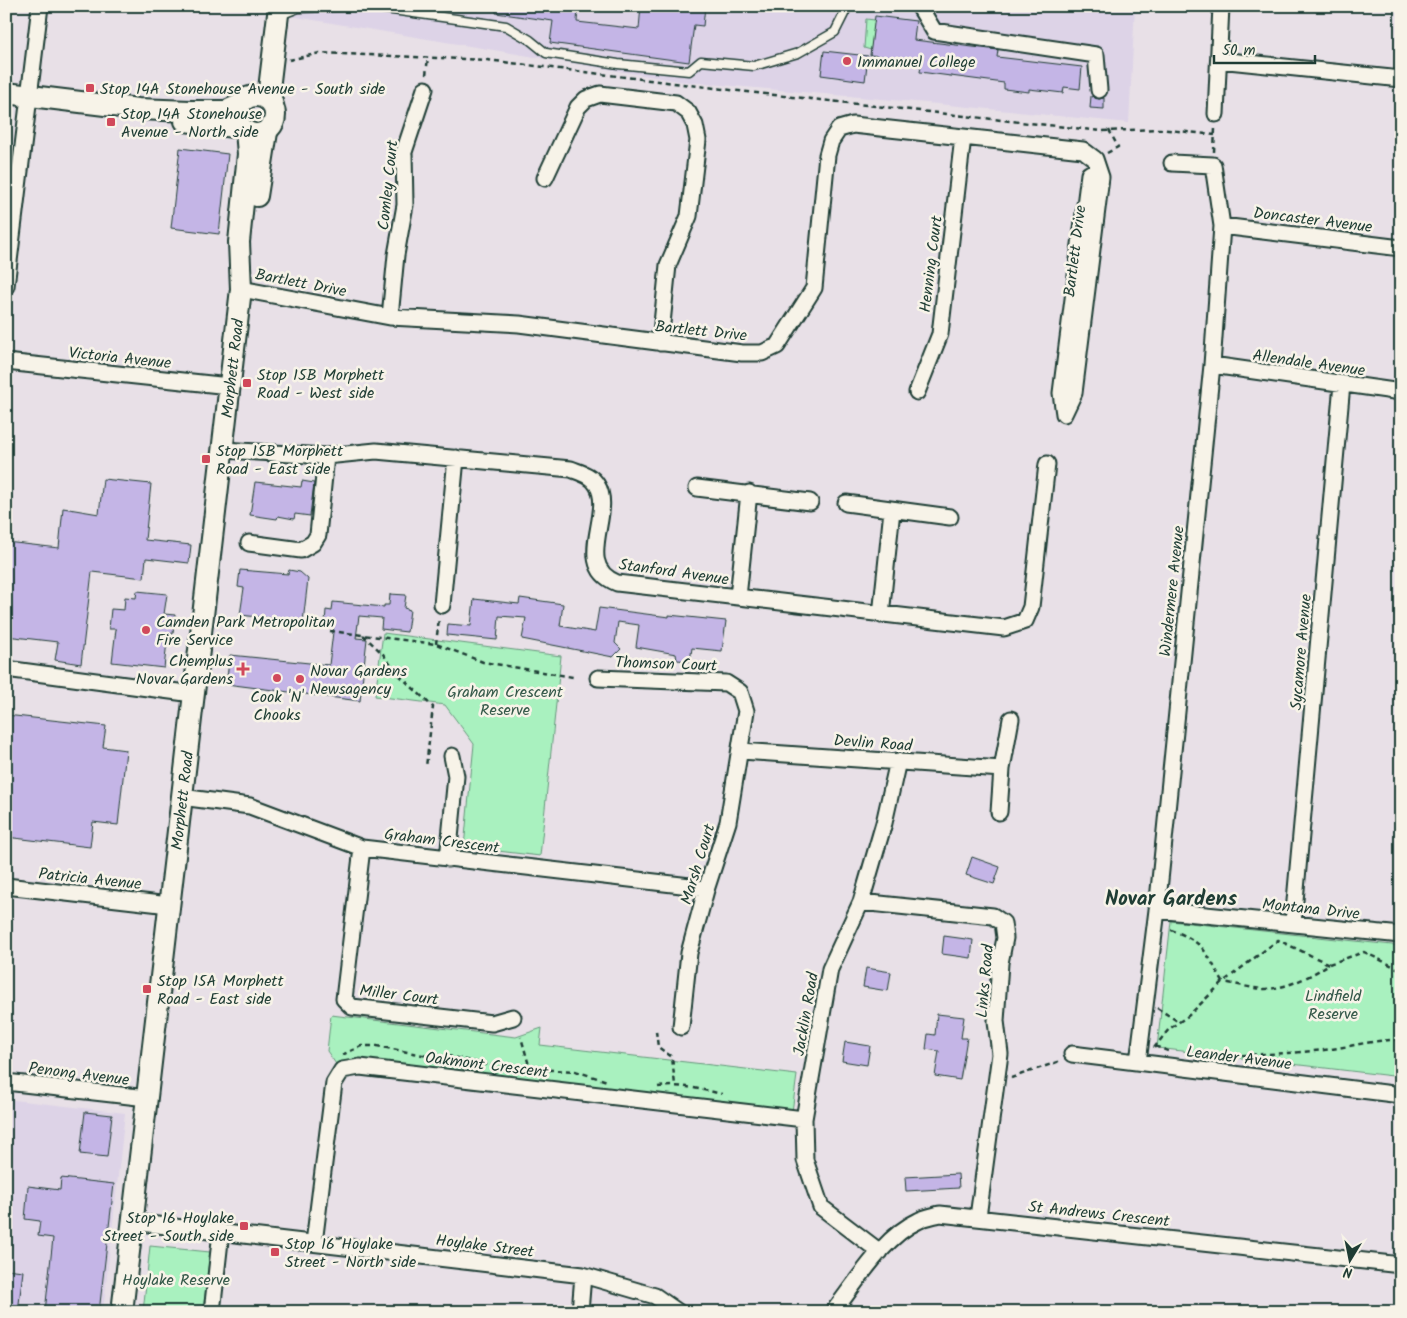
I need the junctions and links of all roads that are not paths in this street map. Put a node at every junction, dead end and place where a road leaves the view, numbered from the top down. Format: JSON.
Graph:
{"nodes":[{"id":1,"x":40,"y":6,"type":"edge"},
{"id":2,"x":919,"y":6,"type":"edge"},
{"id":3,"x":1221,"y":6,"type":"edge"},
{"id":4,"x":371,"y":7,"type":"edge"},
{"id":5,"x":844,"y":8,"type":"edge"},
{"id":6,"x":276,"y":9,"type":"edge"},
{"id":7,"x":1219,"y":60,"type":"junction"},
{"id":8,"x":1401,"y":79,"type":"edge"},
{"id":9,"x":425,"y":89,"type":"road end"},
{"id":10,"x":1099,"y":90,"type":"dead end"},
{"id":11,"x":6,"y":93,"type":"edge"},
{"id":12,"x":29,"y":96,"type":"junction"},
{"id":13,"x":245,"y":101,"type":"junction"},
{"id":14,"x":273,"y":106,"type":"junction"},
{"id":15,"x":138,"y":109,"type":"junction"},
{"id":16,"x":1216,"y":114,"type":"road end"},
{"id":17,"x":244,"y":130,"type":"junction"},
{"id":18,"x":267,"y":132,"type":"junction"},
{"id":19,"x":963,"y":137,"type":"junction"},
{"id":20,"x":1172,"y":163,"type":"dead end"},
{"id":21,"x":1096,"y":164,"type":"junction"},
{"id":22,"x":545,"y":178,"type":"dead end"},
{"id":23,"x":1222,"y":226,"type":"junction"},
{"id":24,"x":1401,"y":248,"type":"edge"},
{"id":25,"x":6,"y":286,"type":"edge"},
{"id":26,"x":241,"y":288,"type":"junction"},
{"id":27,"x":390,"y":317,"type":"junction"},
{"id":28,"x":660,"y":343,"type":"junction"},
{"id":29,"x":6,"y":362,"type":"edge"},
{"id":30,"x":1212,"y":365,"type":"junction"},
{"id":31,"x":1342,"y":384,"type":"junction"},
{"id":32,"x":229,"y":386,"type":"junction"},
{"id":33,"x":918,"y":392,"type":"dead end"},
{"id":34,"x":1401,"y":392,"type":"edge"},
{"id":35,"x":223,"y":450,"type":"junction"},
{"id":36,"x":326,"y":456,"type":"junction"},
{"id":37,"x":456,"y":458,"type":"junction"},
{"id":38,"x":1047,"y":464,"type":"dead end"},
{"id":39,"x":697,"y":488,"type":"dead end"},
{"id":40,"x":749,"y":493,"type":"junction"},
{"id":41,"x":810,"y":502,"type":"dead end"},
{"id":42,"x":846,"y":503,"type":"dead end"},
{"id":43,"x":892,"y":510,"type":"junction"},
{"id":44,"x":950,"y":517,"type":"dead end"},
{"id":45,"x":249,"y":543,"type":"dead end"},
{"id":46,"x":738,"y":598,"type":"junction"},
{"id":47,"x":441,"y":610,"type":"road end"},
{"id":48,"x":881,"y":614,"type":"junction"},
{"id":49,"x":6,"y":669,"type":"edge"},
{"id":50,"x":598,"y":678,"type":"dead end"},
{"id":51,"x":192,"y":694,"type":"junction"},
{"id":52,"x":746,"y":711,"type":"joint"},
{"id":53,"x":1011,"y":719,"type":"dead end"},
{"id":54,"x":741,"y":751,"type":"junction"},
{"id":55,"x":452,"y":756,"type":"dead end"},
{"id":56,"x":898,"y":761,"type":"junction"},
{"id":57,"x":1002,"y":769,"type":"junction"},
{"id":58,"x":181,"y":797,"type":"junction"},
{"id":59,"x":999,"y":812,"type":"dead end"},
{"id":60,"x":362,"y":848,"type":"junction"},
{"id":61,"x":448,"y":858,"type":"junction"},
{"id":62,"x":6,"y":886,"type":"edge"},
{"id":63,"x":706,"y":890,"type":"junction"},
{"id":64,"x":861,"y":902,"type":"junction"},
{"id":65,"x":170,"y":905,"type":"junction"},
{"id":66,"x":1157,"y":910,"type":"junction"},
{"id":67,"x":1293,"y":923,"type":"junction"},
{"id":68,"x":1401,"y":935,"type":"edge"},
{"id":69,"x":513,"y":1017,"type":"dead end"},
{"id":70,"x":681,"y":1027,"type":"dead end"},
{"id":71,"x":1072,"y":1054,"type":"road end"},
{"id":72,"x":1144,"y":1057,"type":"junction"},
{"id":73,"x":6,"y":1082,"type":"edge"},
{"id":74,"x":1401,"y":1095,"type":"edge"},
{"id":75,"x":147,"y":1098,"type":"junction"},
{"id":76,"x":804,"y":1119,"type":"junction"},
{"id":77,"x":978,"y":1217,"type":"junction"},
{"id":78,"x":132,"y":1222,"type":"junction"},
{"id":79,"x":221,"y":1232,"type":"junction"},
{"id":80,"x":314,"y":1243,"type":"junction"},
{"id":81,"x":880,"y":1252,"type":"junction"},
{"id":82,"x":1401,"y":1264,"type":"edge"},
{"id":83,"x":584,"y":1275,"type":"junction"},
{"id":84,"x":122,"y":1312,"type":"edge"},
{"id":85,"x":212,"y":1312,"type":"edge"},
{"id":86,"x":580,"y":1312,"type":"edge"},
{"id":87,"x":678,"y":1312,"type":"edge"},
{"id":88,"x":833,"y":1312,"type":"edge"}],
"edges":[{"from":1,"to":12,"type":"street"},
{"from":2,"to":10,"type":"street"},
{"from":3,"to":7,"type":"street"},
{"from":4,"to":5,"type":"lane"},
{"from":4,"to":6,"type":"lane"},
{"from":6,"to":13,"type":"street"},
{"from":6,"to":14,"type":"street"},
{"from":7,"to":8,"type":"street"},
{"from":7,"to":16,"type":"street"},
{"from":9,"to":27,"type":"street","name":"Comley Court"},
{"from":11,"to":12,"type":"street"},
{"from":12,"to":15,"type":"street"},
{"from":12,"to":25,"type":"street"},
{"from":13,"to":14,"type":"street"},
{"from":13,"to":15,"type":"street"},
{"from":13,"to":17,"type":"street"},
{"from":14,"to":18,"type":"street"},
{"from":15,"to":17,"type":"street"},
{"from":17,"to":18,"type":"street"},
{"from":17,"to":26,"type":"street","name":"Morphett Road"},
{"from":18,"to":26,"type":"street","name":"Morphett Road"},
{"from":19,"to":21,"type":"street","name":"Bartlett Drive"},
{"from":19,"to":28,"type":"street","name":"Bartlett Drive"},
{"from":19,"to":33,"type":"street","name":"Henning Court"},
{"from":20,"to":23,"type":"street","name":"Windermere Avenue"},
{"from":21,"to":21,"type":"street","name":"Bartlett Drive"},
{"from":22,"to":28,"type":"street"},
{"from":23,"to":24,"type":"street","name":"Doncaster Avenue"},
{"from":23,"to":30,"type":"street","name":"Windermere Avenue"},
{"from":26,"to":27,"type":"street","name":"Bartlett Drive"},
{"from":26,"to":32,"type":"street","name":"Morphett Road"},
{"from":27,"to":28,"type":"street","name":"Bartlett Drive"},
{"from":29,"to":32,"type":"street","name":"Victoria Avenue"},
{"from":30,"to":31,"type":"street","name":"Allendale Avenue"},
{"from":30,"to":66,"type":"street","name":"Windermere Avenue"},
{"from":31,"to":34,"type":"street","name":"Allendale Avenue"},
{"from":31,"to":67,"type":"street","name":"Sycamore Avenue"},
{"from":32,"to":35,"type":"street","name":"Morphett Road"},
{"from":35,"to":36,"type":"street","name":"Stanford Avenue"},
{"from":35,"to":51,"type":"street","name":"Morphett Road"},
{"from":36,"to":37,"type":"street","name":"Stanford Avenue"},
{"from":36,"to":45,"type":"street"},
{"from":37,"to":46,"type":"street","name":"Stanford Avenue"},
{"from":37,"to":47,"type":"street"},
{"from":38,"to":48,"type":"street","name":"Stanford Avenue"},
{"from":39,"to":40,"type":"street"},
{"from":40,"to":41,"type":"street"},
{"from":40,"to":46,"type":"street"},
{"from":42,"to":43,"type":"street"},
{"from":43,"to":44,"type":"street"},
{"from":43,"to":48,"type":"street"},
{"from":46,"to":48,"type":"street","name":"Stanford Avenue"},
{"from":49,"to":51,"type":"street"},
{"from":50,"to":52,"type":"street","name":"Thomson Court"},
{"from":51,"to":58,"type":"street","name":"Morphett Road"},
{"from":52,"to":54,"type":"street","name":"Marsh Court"},
{"from":53,"to":57,"type":"street"},
{"from":54,"to":56,"type":"street","name":"Devlin Road"},
{"from":54,"to":63,"type":"street","name":"Marsh Court"},
{"from":55,"to":61,"type":"street"},
{"from":56,"to":57,"type":"street","name":"Devlin Road"},
{"from":56,"to":64,"type":"street","name":"Jacklin Road"},
{"from":57,"to":59,"type":"street"},
{"from":58,"to":60,"type":"street","name":"Graham Crescent"},
{"from":58,"to":65,"type":"street","name":"Morphett Road"},
{"from":60,"to":61,"type":"street","name":"Graham Crescent"},
{"from":60,"to":69,"type":"street","name":"Miller Court"},
{"from":61,"to":63,"type":"street","name":"Graham Crescent"},
{"from":62,"to":65,"type":"street","name":"Patricia Avenue"},
{"from":63,"to":70,"type":"street","name":"Marsh Court"},
{"from":64,"to":76,"type":"street","name":"Jacklin Road"},
{"from":64,"to":77,"type":"street","name":"Links Road"},
{"from":65,"to":75,"type":"street","name":"Morphett Road"},
{"from":66,"to":67,"type":"street","name":"Montana Drive"},
{"from":66,"to":72,"type":"street","name":"Windermere Avenue"},
{"from":67,"to":68,"type":"street","name":"Montana Drive"},
{"from":71,"to":72,"type":"street","name":"Leander Avenue"},
{"from":72,"to":74,"type":"street","name":"Leander Avenue"},
{"from":73,"to":75,"type":"street","name":"Penong Avenue"},
{"from":75,"to":78,"type":"street","name":"Morphett Road"},
{"from":76,"to":80,"type":"street","name":"Oakmont Crescent"},
{"from":76,"to":81,"type":"street","name":"Jacklin Road"},
{"from":77,"to":81,"type":"street","name":"St Andrews Crescent"},
{"from":77,"to":82,"type":"street","name":"St Andrews Crescent"},
{"from":78,"to":79,"type":"street","name":"Hoylake Street"},
{"from":78,"to":84,"type":"street","name":"Morphett Road"},
{"from":79,"to":80,"type":"street","name":"Hoylake Street"},
{"from":79,"to":85,"type":"street"},
{"from":80,"to":83,"type":"street","name":"Hoylake Street"},
{"from":81,"to":88,"type":"street","name":"St Andrews Crescent"},
{"from":83,"to":86,"type":"street"},
{"from":83,"to":87,"type":"street","name":"Hoylake Street"}]}
